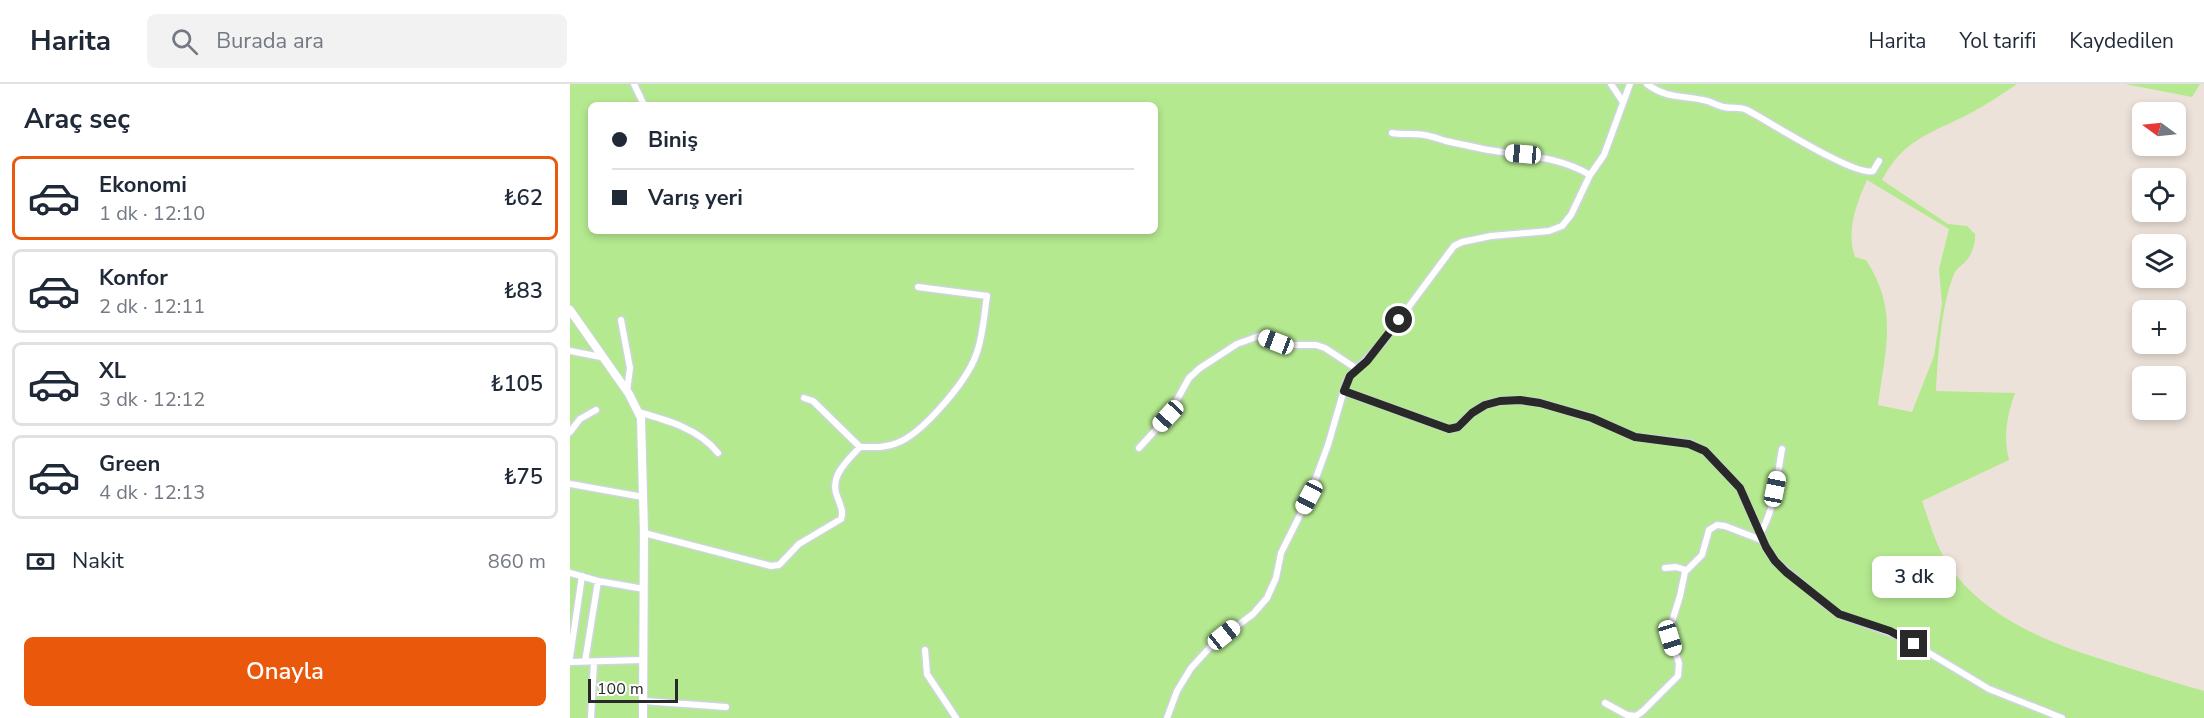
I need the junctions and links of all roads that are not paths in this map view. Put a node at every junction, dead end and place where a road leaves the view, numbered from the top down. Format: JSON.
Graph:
{"nodes":[{"id":1,"x":634,"y":84,"type":"edge"},
{"id":2,"x":1611,"y":84,"type":"edge"},
{"id":3,"x":1630,"y":84,"type":"edge"},
{"id":4,"x":1647,"y":84,"type":"edge"},
{"id":5,"x":643,"y":102,"type":"edge"},
{"id":6,"x":1623,"y":102,"type":"junction"},
{"id":7,"x":1392,"y":133,"type":"dead end"},
{"id":8,"x":1879,"y":162,"type":"dead end"},
{"id":9,"x":1590,"y":175,"type":"junction"},
{"id":10,"x":918,"y":287,"type":"dead end"},
{"id":11,"x":570,"y":310,"type":"edge"},
{"id":12,"x":621,"y":320,"type":"dead end"},
{"id":13,"x":570,"y":351,"type":"edge"},
{"id":14,"x":601,"y":357,"type":"junction"},
{"id":15,"x":1357,"y":369,"type":"junction"},
{"id":16,"x":627,"y":391,"type":"junction"},
{"id":17,"x":1344,"y":391,"type":"junction"},
{"id":18,"x":804,"y":398,"type":"dead end"},
{"id":19,"x":596,"y":410,"type":"dead end"},
{"id":20,"x":638,"y":412,"type":"junction"},
{"id":21,"x":570,"y":432,"type":"edge"},
{"id":22,"x":861,"y":447,"type":"junction"},
{"id":23,"x":1139,"y":448,"type":"dead end"},
{"id":24,"x":1782,"y":449,"type":"dead end"},
{"id":25,"x":718,"y":453,"type":"dead end"},
{"id":26,"x":570,"y":484,"type":"edge"},
{"id":27,"x":643,"y":496,"type":"junction"},
{"id":28,"x":1761,"y":532,"type":"junction"},
{"id":29,"x":644,"y":533,"type":"junction"},
{"id":30,"x":1764,"y":541,"type":"junction"},
{"id":31,"x":1665,"y":568,"type":"dead end"},
{"id":32,"x":1686,"y":570,"type":"junction"},
{"id":33,"x":570,"y":573,"type":"edge"},
{"id":34,"x":582,"y":576,"type":"junction"},
{"id":35,"x":598,"y":581,"type":"junction"},
{"id":36,"x":644,"y":589,"type":"junction"},
{"id":37,"x":925,"y":650,"type":"dead end"},
{"id":38,"x":570,"y":660,"type":"edge"},
{"id":39,"x":643,"y":660,"type":"junction"},
{"id":40,"x":585,"y":662,"type":"junction"},
{"id":41,"x":594,"y":662,"type":"junction"},
{"id":42,"x":643,"y":701,"type":"junction"},
{"id":43,"x":1605,"y":703,"type":"dead end"},
{"id":44,"x":726,"y":707,"type":"dead end"},
{"id":45,"x":591,"y":718,"type":"edge"},
{"id":46,"x":643,"y":718,"type":"edge"},
{"id":47,"x":956,"y":718,"type":"edge"},
{"id":48,"x":1167,"y":718,"type":"edge"},
{"id":49,"x":2061,"y":718,"type":"edge"}],
"edges":[{"from":1,"to":5,"type":"street"},
{"from":2,"to":6,"type":"street"},
{"from":3,"to":6,"type":"street"},
{"from":4,"to":8,"type":"street"},
{"from":6,"to":9,"type":"street"},
{"from":7,"to":9,"type":"street"},
{"from":9,"to":15,"type":"street"},
{"from":10,"to":22,"type":"street"},
{"from":11,"to":14,"type":"street"},
{"from":12,"to":16,"type":"street"},
{"from":13,"to":14,"type":"street"},
{"from":14,"to":16,"type":"street"},
{"from":15,"to":17,"type":"street"},
{"from":15,"to":23,"type":"street"},
{"from":16,"to":20,"type":"street"},
{"from":17,"to":28,"type":"street"},
{"from":17,"to":48,"type":"street"},
{"from":18,"to":22,"type":"street"},
{"from":19,"to":21,"type":"street"},
{"from":20,"to":25,"type":"street"},
{"from":20,"to":27,"type":"street"},
{"from":22,"to":29,"type":"street"},
{"from":24,"to":28,"type":"street"},
{"from":26,"to":27,"type":"street"},
{"from":27,"to":29,"type":"street"},
{"from":28,"to":30,"type":"street"},
{"from":29,"to":36,"type":"street"},
{"from":30,"to":32,"type":"street"},
{"from":30,"to":49,"type":"street"},
{"from":31,"to":32,"type":"street"},
{"from":32,"to":43,"type":"street"},
{"from":33,"to":34,"type":"street"},
{"from":34,"to":35,"type":"street"},
{"from":34,"to":38,"type":"street"},
{"from":35,"to":36,"type":"street"},
{"from":35,"to":40,"type":"street"},
{"from":36,"to":39,"type":"street"},
{"from":37,"to":47,"type":"street"},
{"from":38,"to":40,"type":"street"},
{"from":39,"to":41,"type":"street"},
{"from":39,"to":42,"type":"street"},
{"from":40,"to":41,"type":"street"},
{"from":41,"to":45,"type":"street"},
{"from":42,"to":44,"type":"street"},
{"from":42,"to":46,"type":"street"}]}
